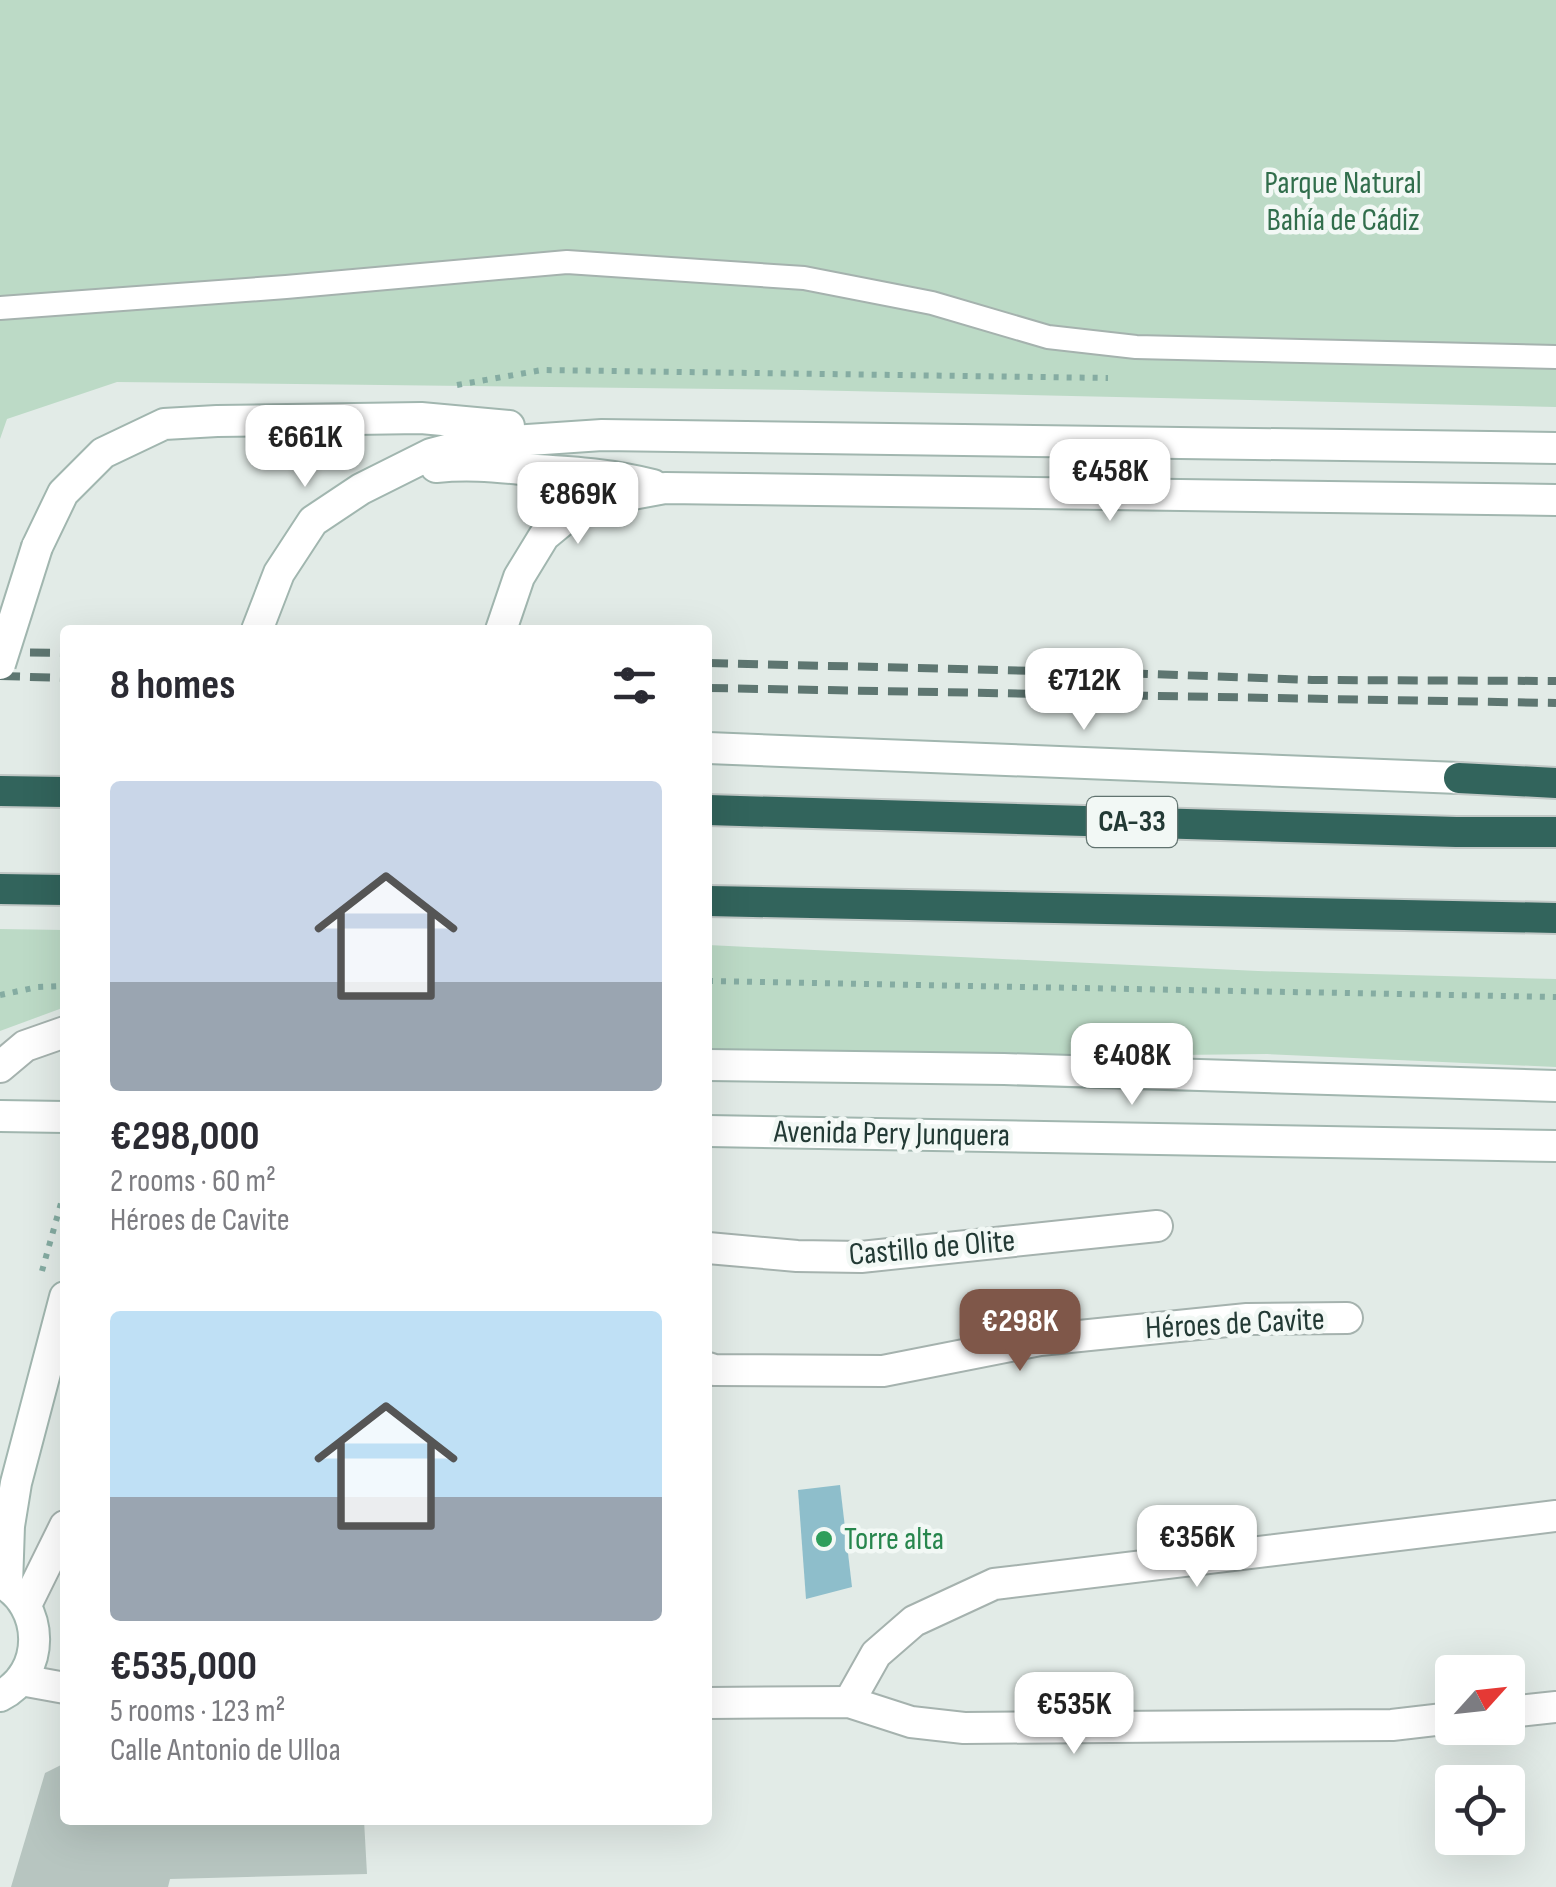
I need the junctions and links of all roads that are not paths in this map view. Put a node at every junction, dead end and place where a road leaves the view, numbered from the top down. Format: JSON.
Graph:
{"nodes":[{"id":1,"x":0,"y":308,"type":"edge"},
{"id":2,"x":1556,"y":357,"type":"edge"},
{"id":3,"x":602,"y":435,"type":"junction"},
{"id":4,"x":1556,"y":448,"type":"edge"},
{"id":5,"x":392,"y":472,"type":"junction"},
{"id":6,"x":665,"y":488,"type":"junction"},
{"id":7,"x":1556,"y":500,"type":"edge"},
{"id":8,"x":259,"y":625,"type":"edge"},
{"id":9,"x":505,"y":625,"type":"edge"},
{"id":10,"x":0,"y":664,"type":"edge"},
{"id":11,"x":712,"y":748,"type":"edge"},
{"id":12,"x":1458,"y":778,"type":"joint"},
{"id":13,"x":1556,"y":783,"type":"edge"},
{"id":14,"x":0,"y":791,"type":"edge"},
{"id":15,"x":60,"y":792,"type":"edge"},
{"id":16,"x":712,"y":810,"type":"edge"},
{"id":17,"x":1556,"y":832,"type":"edge"},
{"id":18,"x":0,"y":889,"type":"edge"},
{"id":19,"x":60,"y":890,"type":"edge"},
{"id":20,"x":712,"y":901,"type":"edge"},
{"id":21,"x":1556,"y":918,"type":"edge"},
{"id":22,"x":60,"y":1034,"type":"edge"},
{"id":23,"x":712,"y":1066,"type":"edge"},
{"id":24,"x":0,"y":1067,"type":"edge"},
{"id":25,"x":1556,"y":1086,"type":"edge"},
{"id":26,"x":0,"y":1116,"type":"edge"},
{"id":27,"x":60,"y":1117,"type":"edge"},
{"id":28,"x":712,"y":1131,"type":"edge"},
{"id":29,"x":1556,"y":1146,"type":"edge"},
{"id":30,"x":1157,"y":1226,"type":"dead end"},
{"id":31,"x":712,"y":1248,"type":"edge"},
{"id":32,"x":60,"y":1316,"type":"edge"},
{"id":33,"x":1347,"y":1318,"type":"dead end"},
{"id":34,"x":712,"y":1369,"type":"edge"},
{"id":35,"x":20,"y":1466,"type":"junction"},
{"id":36,"x":0,"y":1508,"type":"edge"},
{"id":37,"x":1556,"y":1516,"type":"edge"},
{"id":38,"x":60,"y":1532,"type":"edge"},
{"id":39,"x":11,"y":1590,"type":"edge"},
{"id":40,"x":10,"y":1688,"type":"edge"},
{"id":41,"x":60,"y":1688,"type":"edge"},
{"id":42,"x":849,"y":1702,"type":"junction"},
{"id":43,"x":712,"y":1703,"type":"edge"},
{"id":44,"x":1556,"y":1707,"type":"edge"},
{"id":45,"x":1525,"y":1710,"type":"edge"},
{"id":46,"x":1435,"y":1720,"type":"edge"}],
"edges":[{"from":1,"to":2,"type":"lane"},
{"from":3,"to":4,"type":"street"},
{"from":3,"to":5,"type":"street"},
{"from":3,"to":10,"type":"street","bridge":true},
{"from":5,"to":6,"type":"street"},
{"from":5,"to":8,"type":"street"},
{"from":6,"to":7,"type":"street"},
{"from":6,"to":9,"type":"street"},
{"from":11,"to":12,"type":"street"},
{"from":12,"to":13,"type":"highway"},
{"from":14,"to":15,"type":"highway"},
{"from":16,"to":17,"type":"highway","number":"CA-33"},
{"from":18,"to":19,"type":"highway"},
{"from":20,"to":21,"type":"highway"},
{"from":22,"to":24,"type":"street"},
{"from":23,"to":25,"type":"street"},
{"from":26,"to":27,"type":"street"},
{"from":28,"to":29,"type":"street","name":"Avenida Pery Junquera"},
{"from":30,"to":31,"type":"street","name":"Castillo de Olite"},
{"from":32,"to":35,"type":"street"},
{"from":33,"to":34,"type":"street","name":"Héroes de Cavite"},
{"from":35,"to":36,"type":"street"},
{"from":35,"to":39,"type":"street"},
{"from":37,"to":42,"type":"street"},
{"from":38,"to":39,"type":"street"},
{"from":39,"to":40,"type":"street"},
{"from":40,"to":41,"type":"street"},
{"from":42,"to":43,"type":"street"},
{"from":42,"to":46,"type":"street"},
{"from":44,"to":45,"type":"street"}]}
